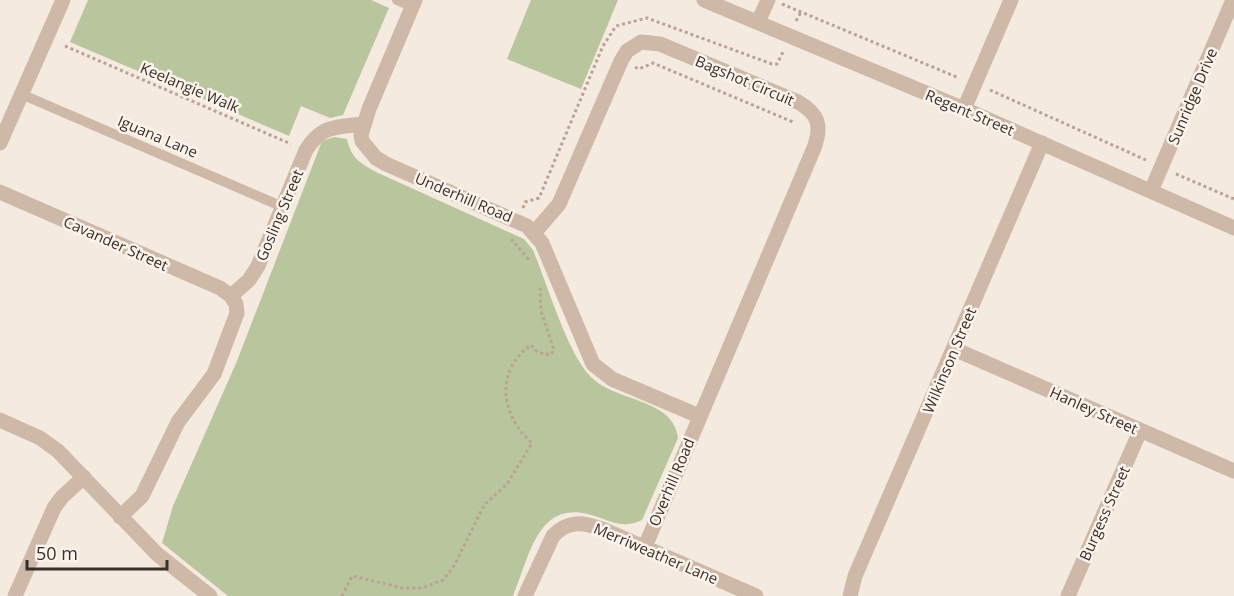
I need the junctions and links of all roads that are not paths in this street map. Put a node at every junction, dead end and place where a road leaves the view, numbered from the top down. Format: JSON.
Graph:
{"nodes":[{"id":1,"x":63,"y":0,"type":"edge"},
{"id":2,"x":397,"y":0,"type":"edge"},
{"id":3,"x":704,"y":0,"type":"edge"},
{"id":4,"x":1011,"y":0,"type":"edge"},
{"id":5,"x":1233,"y":0,"type":"edge"},
{"id":6,"x":774,"y":2,"type":"edge"},
{"id":7,"x":414,"y":3,"type":"edge"},
{"id":8,"x":758,"y":22,"type":"junction"},
{"id":9,"x":21,"y":94,"type":"junction"},
{"id":10,"x":964,"y":109,"type":"junction"},
{"id":11,"x":363,"y":124,"type":"junction"},
{"id":12,"x":0,"y":143,"type":"edge"},
{"id":13,"x":1042,"y":143,"type":"junction"},
{"id":14,"x":1151,"y":191,"type":"junction"},
{"id":15,"x":0,"y":192,"type":"edge"},
{"id":16,"x":283,"y":207,"type":"junction"},
{"id":17,"x":1234,"y":228,"type":"edge"},
{"id":18,"x":534,"y":233,"type":"junction"},
{"id":19,"x":231,"y":296,"type":"junction"},
{"id":20,"x":954,"y":349,"type":"junction"},
{"id":21,"x":699,"y":416,"type":"junction"},
{"id":22,"x":0,"y":420,"type":"edge"},
{"id":23,"x":1140,"y":431,"type":"junction"},
{"id":24,"x":1234,"y":471,"type":"edge"},
{"id":25,"x":84,"y":477,"type":"junction"},
{"id":26,"x":120,"y":517,"type":"junction"},
{"id":27,"x":644,"y":549,"type":"junction"},
{"id":28,"x":855,"y":576,"type":"junction"},
{"id":29,"x":15,"y":596,"type":"edge"},
{"id":30,"x":210,"y":596,"type":"edge"},
{"id":31,"x":525,"y":596,"type":"edge"},
{"id":32,"x":756,"y":596,"type":"edge"},
{"id":33,"x":839,"y":596,"type":"edge"},
{"id":34,"x":850,"y":596,"type":"edge"},
{"id":35,"x":1068,"y":596,"type":"edge"}],
"edges":[{"from":1,"to":9,"type":"street"},
{"from":2,"to":7,"type":"lane"},
{"from":3,"to":8,"type":"street","name":"Regent Street"},
{"from":4,"to":10,"type":"street"},
{"from":5,"to":14,"type":"street","name":"Sunridge Drive"},
{"from":6,"to":8,"type":"street"},
{"from":7,"to":11,"type":"street"},
{"from":8,"to":10,"type":"street","name":"Regent Street"},
{"from":9,"to":12,"type":"street"},
{"from":9,"to":16,"type":"lane","name":"Iguana Lane"},
{"from":10,"to":13,"type":"street","name":"Regent Street"},
{"from":11,"to":16,"type":"street","name":"Gosling Street"},
{"from":11,"to":18,"type":"street","name":"Underhill Road"},
{"from":13,"to":14,"type":"street","name":"Regent Street"},
{"from":13,"to":20,"type":"street","name":"Wilkinson Street"},
{"from":14,"to":17,"type":"street","name":"Regent Street"},
{"from":15,"to":19,"type":"street","name":"Cavander Street"},
{"from":16,"to":19,"type":"street","name":"Gosling Street"},
{"from":18,"to":21,"type":"street","name":"Underhill Road"},
{"from":18,"to":21,"type":"street","name":"Bagshot Circuit"},
{"from":19,"to":26,"type":"street"},
{"from":20,"to":23,"type":"street","name":"Hanley Street"},
{"from":20,"to":28,"type":"street","name":"Wilkinson Street"},
{"from":21,"to":27,"type":"street","name":"Overhill Road"},
{"from":22,"to":25,"type":"street"},
{"from":23,"to":24,"type":"street","name":"Hanley Street"},
{"from":23,"to":35,"type":"street","name":"Burgess Street"},
{"from":25,"to":26,"type":"street"},
{"from":25,"to":29,"type":"street"},
{"from":26,"to":30,"type":"street"},
{"from":27,"to":31,"type":"street","name":"Merriweather Lane"},
{"from":27,"to":32,"type":"street","name":"Merriweather Lane"},
{"from":28,"to":33,"type":"street","name":"Wilkinson Street"},
{"from":28,"to":34,"type":"street","name":"Wilkinson Street"}]}
